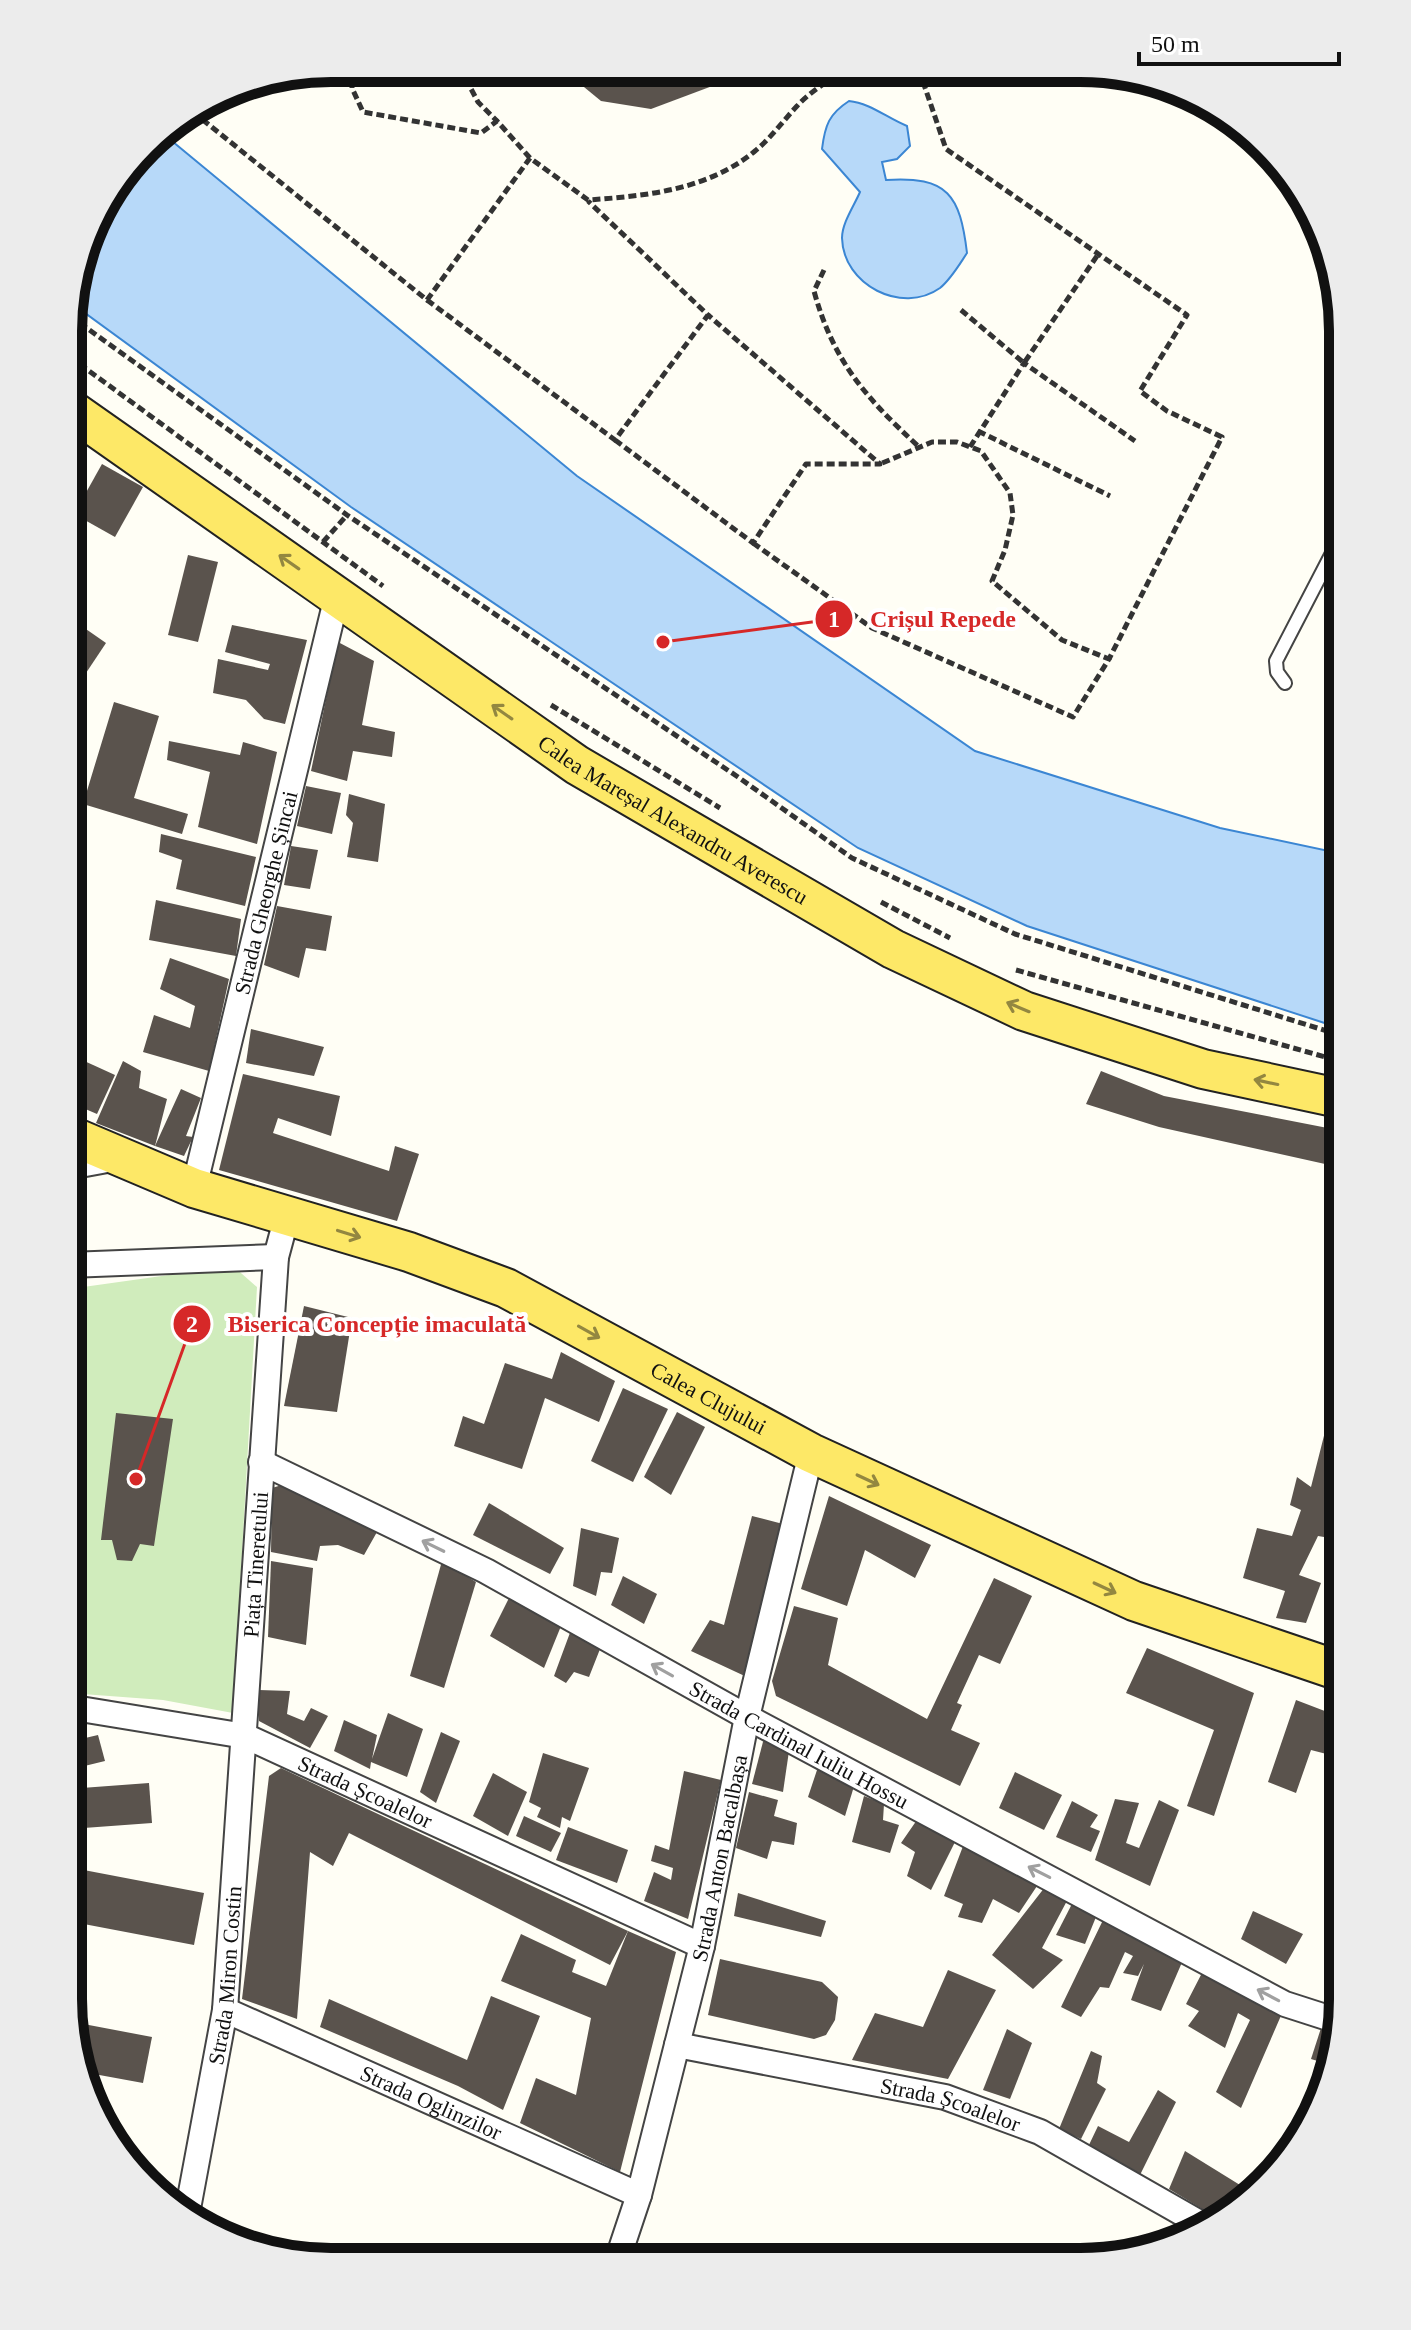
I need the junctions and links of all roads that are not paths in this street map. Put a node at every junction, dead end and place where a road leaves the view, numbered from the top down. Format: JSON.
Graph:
{"nodes":[{"id":1,"x":82,"y":417,"type":"edge"},
{"id":2,"x":1329,"y":559,"type":"edge"},
{"id":3,"x":337,"y":596,"type":"junction"},
{"id":4,"x":1285,"y":683,"type":"dead end"},
{"id":5,"x":1329,"y":1096,"type":"edge"},
{"id":6,"x":82,"y":1141,"type":"edge"},
{"id":7,"x":122,"y":1158,"type":"junction"},
{"id":8,"x":82,"y":1165,"type":"edge"},
{"id":9,"x":194,"y":1188,"type":"junction"},
{"id":10,"x":287,"y":1216,"type":"junction"},
{"id":11,"x":276,"y":1257,"type":"junction"},
{"id":12,"x":82,"y":1264,"type":"edge"},
{"id":13,"x":811,"y":1453,"type":"junction"},
{"id":14,"x":261,"y":1462,"type":"junction"},
{"id":15,"x":1328,"y":1667,"type":"edge"},
{"id":16,"x":82,"y":1709,"type":"edge"},
{"id":17,"x":747,"y":1717,"type":"junction"},
{"id":18,"x":245,"y":1736,"type":"junction"},
{"id":19,"x":702,"y":1946,"type":"junction"},
{"id":20,"x":225,"y":2010,"type":"junction"},
{"id":21,"x":1328,"y":2018,"type":"edge"},
{"id":22,"x":677,"y":2045,"type":"junction"},
{"id":23,"x":639,"y":2195,"type":"junction"},
{"id":24,"x":189,"y":2202,"type":"edge"},
{"id":25,"x":1194,"y":2220,"type":"edge"},
{"id":26,"x":621,"y":2248,"type":"edge"}],
"edges":[{"from":3,"to":1,"type":"main road","name":"Calea Mareșal Alexandru Averescu","one_way":true},
{"from":2,"to":4,"type":"lane"},
{"from":5,"to":3,"type":"main road","name":"Calea Mareșal Alexandru Averescu","one_way":true},
{"from":3,"to":9,"type":"street","name":"Strada Gheorghe Șincai"},
{"from":6,"to":7,"type":"main road","name":"Calea Clujului"},
{"from":7,"to":8,"type":"street"},
{"from":7,"to":9,"type":"main road","name":"Calea Clujului"},
{"from":9,"to":10,"type":"main road","name":"Calea Clujului"},
{"from":10,"to":11,"type":"street","name":"Piața Tineretului"},
{"from":10,"to":13,"type":"main road","name":"Calea Clujului","one_way":true},
{"from":11,"to":12,"type":"street"},
{"from":11,"to":14,"type":"street","name":"Piața Tineretului"},
{"from":13,"to":15,"type":"main road","name":"Calea Clujului","one_way":true},
{"from":13,"to":17,"type":"street","name":"Strada Anton Bacalbașa"},
{"from":17,"to":14,"type":"street","name":"Strada Cardinal Iuliu Hossu","one_way":true},
{"from":14,"to":18,"type":"street","name":"Piața Tineretului"},
{"from":16,"to":18,"type":"street"},
{"from":17,"to":19,"type":"street","name":"Strada Anton Bacalbașa"},
{"from":21,"to":17,"type":"street","name":"Strada Cardinal Iuliu Hossu","one_way":true},
{"from":18,"to":19,"type":"street","name":"Strada Școalelor"},
{"from":18,"to":20,"type":"street","name":"Strada Miron Costin"},
{"from":19,"to":22,"type":"street","name":"Strada Anton Bacalbașa"},
{"from":20,"to":23,"type":"street","name":"Strada Oglinzilor"},
{"from":20,"to":24,"type":"street","name":"Strada Miron Costin"},
{"from":22,"to":23,"type":"street","name":"Strada Anton Bacalbașa"},
{"from":22,"to":25,"type":"street","name":"Strada Școalelor"},
{"from":23,"to":26,"type":"street","name":"Strada Anton Bacalbașa"}]}
